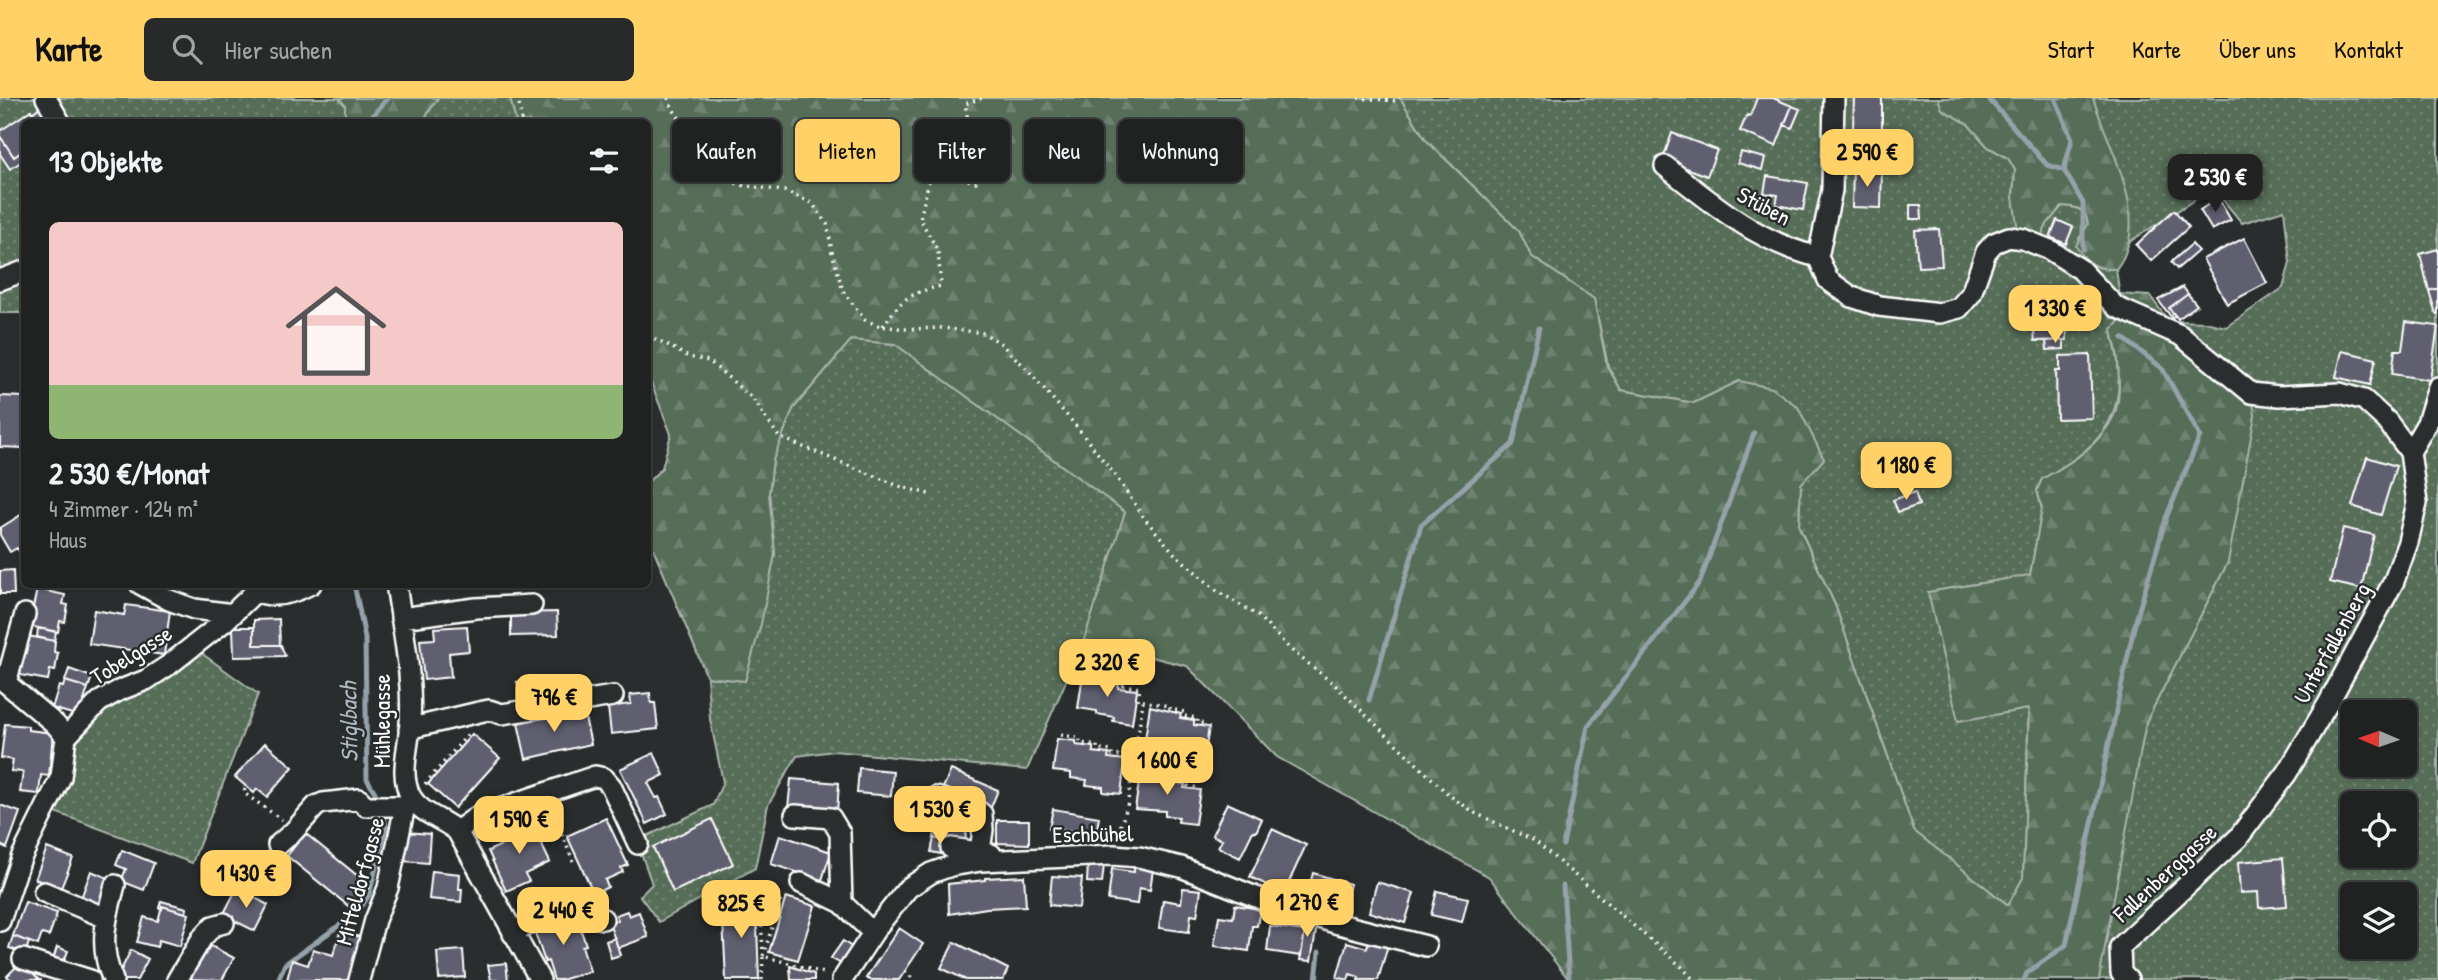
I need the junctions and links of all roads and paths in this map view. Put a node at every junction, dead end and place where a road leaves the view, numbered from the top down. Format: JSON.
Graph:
{"nodes":[{"id":1,"x":46,"y":98,"type":"edge"},
{"id":2,"x":519,"y":98,"type":"edge"},
{"id":3,"x":668,"y":98,"type":"edge"},
{"id":4,"x":982,"y":98,"type":"edge"},
{"id":5,"x":1358,"y":98,"type":"edge"},
{"id":6,"x":1399,"y":98,"type":"edge"},
{"id":7,"x":1834,"y":98,"type":"edge"},
{"id":8,"x":58,"y":119,"type":"edge"},
{"id":9,"x":522,"y":119,"type":"edge"},
{"id":10,"x":1665,"y":166,"type":"dead end"},
{"id":11,"x":1818,"y":257,"type":"junction"},
{"id":12,"x":21,"y":272,"type":"edge"},
{"id":13,"x":0,"y":280,"type":"edge"},
{"id":14,"x":883,"y":326,"type":"junction"},
{"id":15,"x":651,"y":337,"type":"edge"},
{"id":16,"x":2438,"y":387,"type":"edge"},
{"id":17,"x":2410,"y":452,"type":"junction"},
{"id":18,"x":932,"y":495,"type":"dead end"},
{"id":19,"x":147,"y":588,"type":"edge"},
{"id":20,"x":256,"y":588,"type":"edge"},
{"id":21,"x":302,"y":588,"type":"edge"},
{"id":22,"x":397,"y":588,"type":"edge"},
{"id":23,"x":532,"y":605,"type":"dead end"},
{"id":24,"x":25,"y":614,"type":"dead end"},
{"id":25,"x":233,"y":614,"type":"junction"},
{"id":26,"x":401,"y":618,"type":"junction"},
{"id":27,"x":1084,"y":671,"type":"dead end"},
{"id":28,"x":6,"y":690,"type":"edge"},
{"id":29,"x":613,"y":696,"type":"dead end"},
{"id":30,"x":1143,"y":701,"type":"junction"},
{"id":31,"x":1207,"y":724,"type":"dead end"},
{"id":32,"x":409,"y":730,"type":"junction"},
{"id":33,"x":469,"y":733,"type":"dead end"},
{"id":34,"x":1061,"y":736,"type":"dead end"},
{"id":35,"x":66,"y":737,"type":"junction"},
{"id":36,"x":1133,"y":765,"type":"junction"},
{"id":37,"x":1199,"y":788,"type":"dead end"},
{"id":38,"x":245,"y":789,"type":"dead end"},
{"id":39,"x":545,"y":793,"type":"junction"},
{"id":40,"x":936,"y":797,"type":"dead end"},
{"id":41,"x":403,"y":803,"type":"junction"},
{"id":42,"x":795,"y":815,"type":"dead end"},
{"id":43,"x":1118,"y":830,"type":"dead end"},
{"id":44,"x":294,"y":831,"type":"junction"},
{"id":45,"x":457,"y":831,"type":"junction"},
{"id":46,"x":2238,"y":838,"type":"joint"},
{"id":47,"x":638,"y":844,"type":"dead end"},
{"id":48,"x":278,"y":845,"type":"dead end"},
{"id":49,"x":981,"y":845,"type":"junction"},
{"id":50,"x":951,"y":848,"type":"dead end"},
{"id":51,"x":1032,"y":849,"type":"dead end"},
{"id":52,"x":1000,"y":860,"type":"junction"},
{"id":53,"x":573,"y":861,"type":"dead end"},
{"id":54,"x":801,"y":883,"type":"dead end"},
{"id":55,"x":116,"y":885,"type":"dead end"},
{"id":56,"x":44,"y":892,"type":"dead end"},
{"id":57,"x":782,"y":896,"type":"dead end"},
{"id":58,"x":760,"y":898,"type":"dead end"},
{"id":59,"x":842,"y":903,"type":"junction"},
{"id":60,"x":106,"y":918,"type":"junction"},
{"id":61,"x":603,"y":919,"type":"dead end"},
{"id":62,"x":0,"y":921,"type":"edge"},
{"id":63,"x":224,"y":923,"type":"dead end"},
{"id":64,"x":873,"y":933,"type":"junction"},
{"id":65,"x":513,"y":934,"type":"junction"},
{"id":66,"x":1426,"y":946,"type":"dead end"},
{"id":67,"x":763,"y":956,"type":"junction"},
{"id":68,"x":23,"y":959,"type":"dead end"},
{"id":69,"x":905,"y":971,"type":"dead end"},
{"id":70,"x":842,"y":979,"type":"edge"},
{"id":71,"x":90,"y":980,"type":"edge"},
{"id":72,"x":113,"y":980,"type":"edge"},
{"id":73,"x":177,"y":980,"type":"edge"},
{"id":74,"x":359,"y":980,"type":"edge"},
{"id":75,"x":540,"y":980,"type":"edge"},
{"id":76,"x":762,"y":980,"type":"edge"},
{"id":77,"x":914,"y":980,"type":"edge"},
{"id":78,"x":1694,"y":980,"type":"edge"},
{"id":79,"x":2128,"y":980,"type":"edge"}],
"edges":[{"from":1,"to":8,"type":"street"},
{"from":2,"to":9,"type":"path"},
{"from":3,"to":14,"type":"path"},
{"from":4,"to":14,"type":"path"},
{"from":5,"to":6,"type":"path"},
{"from":7,"to":11,"type":"street","name":"Stüben"},
{"from":10,"to":11,"type":"street","name":"Stüben"},
{"from":11,"to":17,"type":"street","name":"Unterfallenberg"},
{"from":12,"to":13,"type":"street"},
{"from":14,"to":78,"type":"path"},
{"from":15,"to":18,"type":"path"},
{"from":16,"to":17,"type":"street"},
{"from":17,"to":46,"type":"street","name":"Unterfallenberg"},
{"from":19,"to":25,"type":"street"},
{"from":20,"to":21,"type":"street","name":"Tobelgasse"},
{"from":20,"to":25,"type":"street","name":"Tobelgasse"},
{"from":22,"to":26,"type":"street","name":"Mühlegasse"},
{"from":23,"to":26,"type":"street"},
{"from":24,"to":28,"type":"street"},
{"from":25,"to":35,"type":"street","name":"Tobelgasse"},
{"from":26,"to":32,"type":"street","name":"Mühlegasse"},
{"from":27,"to":30,"type":"path"},
{"from":28,"to":35,"type":"street"},
{"from":29,"to":32,"type":"street"},
{"from":30,"to":31,"type":"path"},
{"from":30,"to":36,"type":"path"},
{"from":32,"to":41,"type":"street","name":"Mühlegasse"},
{"from":33,"to":41,"type":"path"},
{"from":34,"to":36,"type":"path"},
{"from":35,"to":62,"type":"street"},
{"from":36,"to":37,"type":"path"},
{"from":36,"to":43,"type":"path"},
{"from":38,"to":44,"type":"path"},
{"from":39,"to":45,"type":"street"},
{"from":39,"to":47,"type":"street"},
{"from":39,"to":53,"type":"path"},
{"from":40,"to":49,"type":"street"},
{"from":41,"to":44,"type":"street"},
{"from":41,"to":45,"type":"street","name":"Mühlegasse"},
{"from":41,"to":74,"type":"street","name":"Mitteldorfgasse"},
{"from":42,"to":59,"type":"street"},
{"from":44,"to":48,"type":"street"},
{"from":45,"to":65,"type":"street","name":"Mühlegasse"},
{"from":46,"to":79,"type":"street","name":"Fallenberggasse"},
{"from":49,"to":50,"type":"street"},
{"from":49,"to":51,"type":"street"},
{"from":49,"to":52,"type":"street"},
{"from":52,"to":64,"type":"street","name":"Eschbühel"},
{"from":52,"to":66,"type":"street","name":"Eschbühel"},
{"from":54,"to":59,"type":"street"},
{"from":55,"to":60,"type":"street"},
{"from":56,"to":60,"type":"street"},
{"from":57,"to":67,"type":"path"},
{"from":58,"to":67,"type":"path"},
{"from":59,"to":64,"type":"street"},
{"from":60,"to":72,"type":"street"},
{"from":61,"to":65,"type":"street"},
{"from":63,"to":73,"type":"street"},
{"from":64,"to":70,"type":"street","name":"Eschbühel"},
{"from":65,"to":75,"type":"street","name":"Mühlegasse"},
{"from":67,"to":70,"type":"path"},
{"from":67,"to":76,"type":"path"},
{"from":68,"to":71,"type":"street"},
{"from":69,"to":77,"type":"path"}]}
